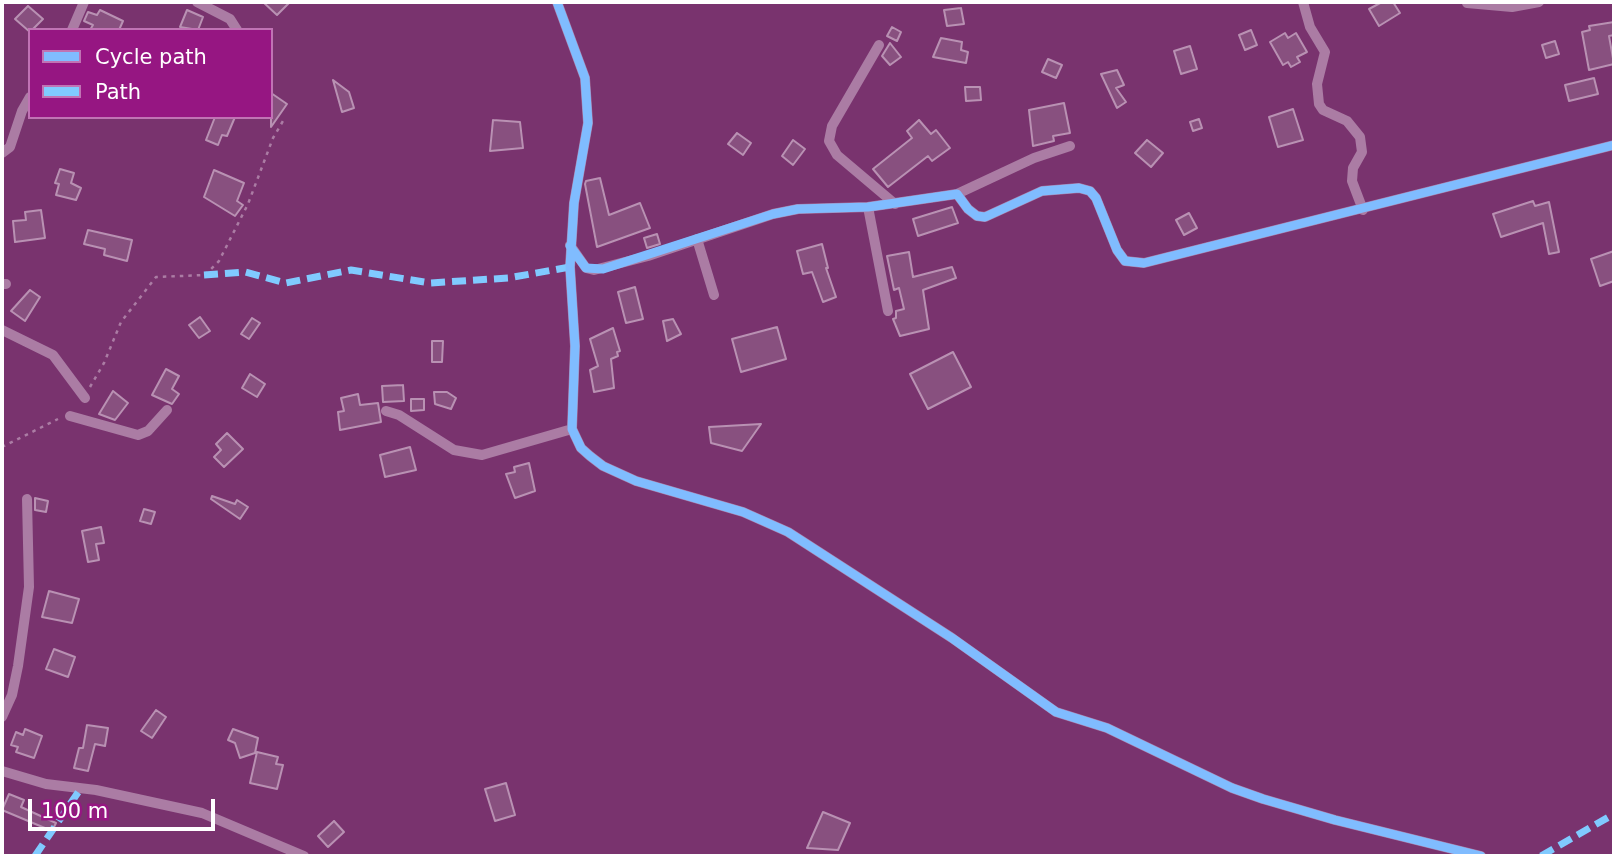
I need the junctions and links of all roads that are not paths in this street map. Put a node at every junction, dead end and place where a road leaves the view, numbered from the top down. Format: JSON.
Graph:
{"nodes":[{"id":1,"x":85,"y":2,"type":"edge"},
{"id":2,"x":197,"y":2,"type":"edge"},
{"id":3,"x":557,"y":2,"type":"edge"},
{"id":4,"x":1303,"y":2,"type":"edge"},
{"id":5,"x":1539,"y":2,"type":"edge"},
{"id":6,"x":1467,"y":3,"type":"edge"},
{"id":7,"x":73,"y":28,"type":"edge"},
{"id":8,"x":236,"y":28,"type":"edge"},
{"id":9,"x":879,"y":45,"type":"dead end"},
{"id":10,"x":28,"y":100,"type":"edge"},
{"id":11,"x":1614,"y":145,"type":"edge"},
{"id":12,"x":1070,"y":146,"type":"dead end"},
{"id":13,"x":2,"y":153,"type":"edge"},
{"id":14,"x":957,"y":194,"type":"junction"},
{"id":15,"x":895,"y":204,"type":"junction"},
{"id":16,"x":868,"y":207,"type":"junction"},
{"id":17,"x":1363,"y":210,"type":"junction"},
{"id":18,"x":697,"y":239,"type":"junction"},
{"id":19,"x":570,"y":245,"type":"junction"},
{"id":20,"x":714,"y":295,"type":"dead end"},
{"id":21,"x":888,"y":311,"type":"dead end"},
{"id":22,"x":2,"y":330,"type":"edge"},
{"id":23,"x":85,"y":398,"type":"road end"},
{"id":24,"x":167,"y":410,"type":"dead end"},
{"id":25,"x":386,"y":411,"type":"dead end"},
{"id":26,"x":70,"y":416,"type":"road end"},
{"id":27,"x":572,"y":429,"type":"junction"},
{"id":28,"x":27,"y":499,"type":"dead end"},
{"id":29,"x":2,"y":717,"type":"edge"},
{"id":30,"x":2,"y":771,"type":"edge"},
{"id":31,"x":304,"y":856,"type":"edge"},
{"id":32,"x":1481,"y":856,"type":"edge"}],
"edges":[{"from":1,"to":7,"type":"street"},
{"from":2,"to":8,"type":"street"},
{"from":3,"to":19,"type":"street"},
{"from":4,"to":17,"type":"street"},
{"from":5,"to":6,"type":"street"},
{"from":9,"to":15,"type":"street"},
{"from":10,"to":13,"type":"street"},
{"from":11,"to":17,"type":"street"},
{"from":12,"to":14,"type":"street"},
{"from":14,"to":15,"type":"street"},
{"from":14,"to":17,"type":"street"},
{"from":15,"to":16,"type":"street"},
{"from":16,"to":18,"type":"street"},
{"from":16,"to":21,"type":"street"},
{"from":18,"to":19,"type":"street"},
{"from":18,"to":20,"type":"street"},
{"from":19,"to":27,"type":"street"},
{"from":22,"to":23,"type":"street"},
{"from":24,"to":26,"type":"street"},
{"from":25,"to":27,"type":"street"},
{"from":27,"to":32,"type":"street"},
{"from":28,"to":29,"type":"street"},
{"from":30,"to":31,"type":"street"}]}
